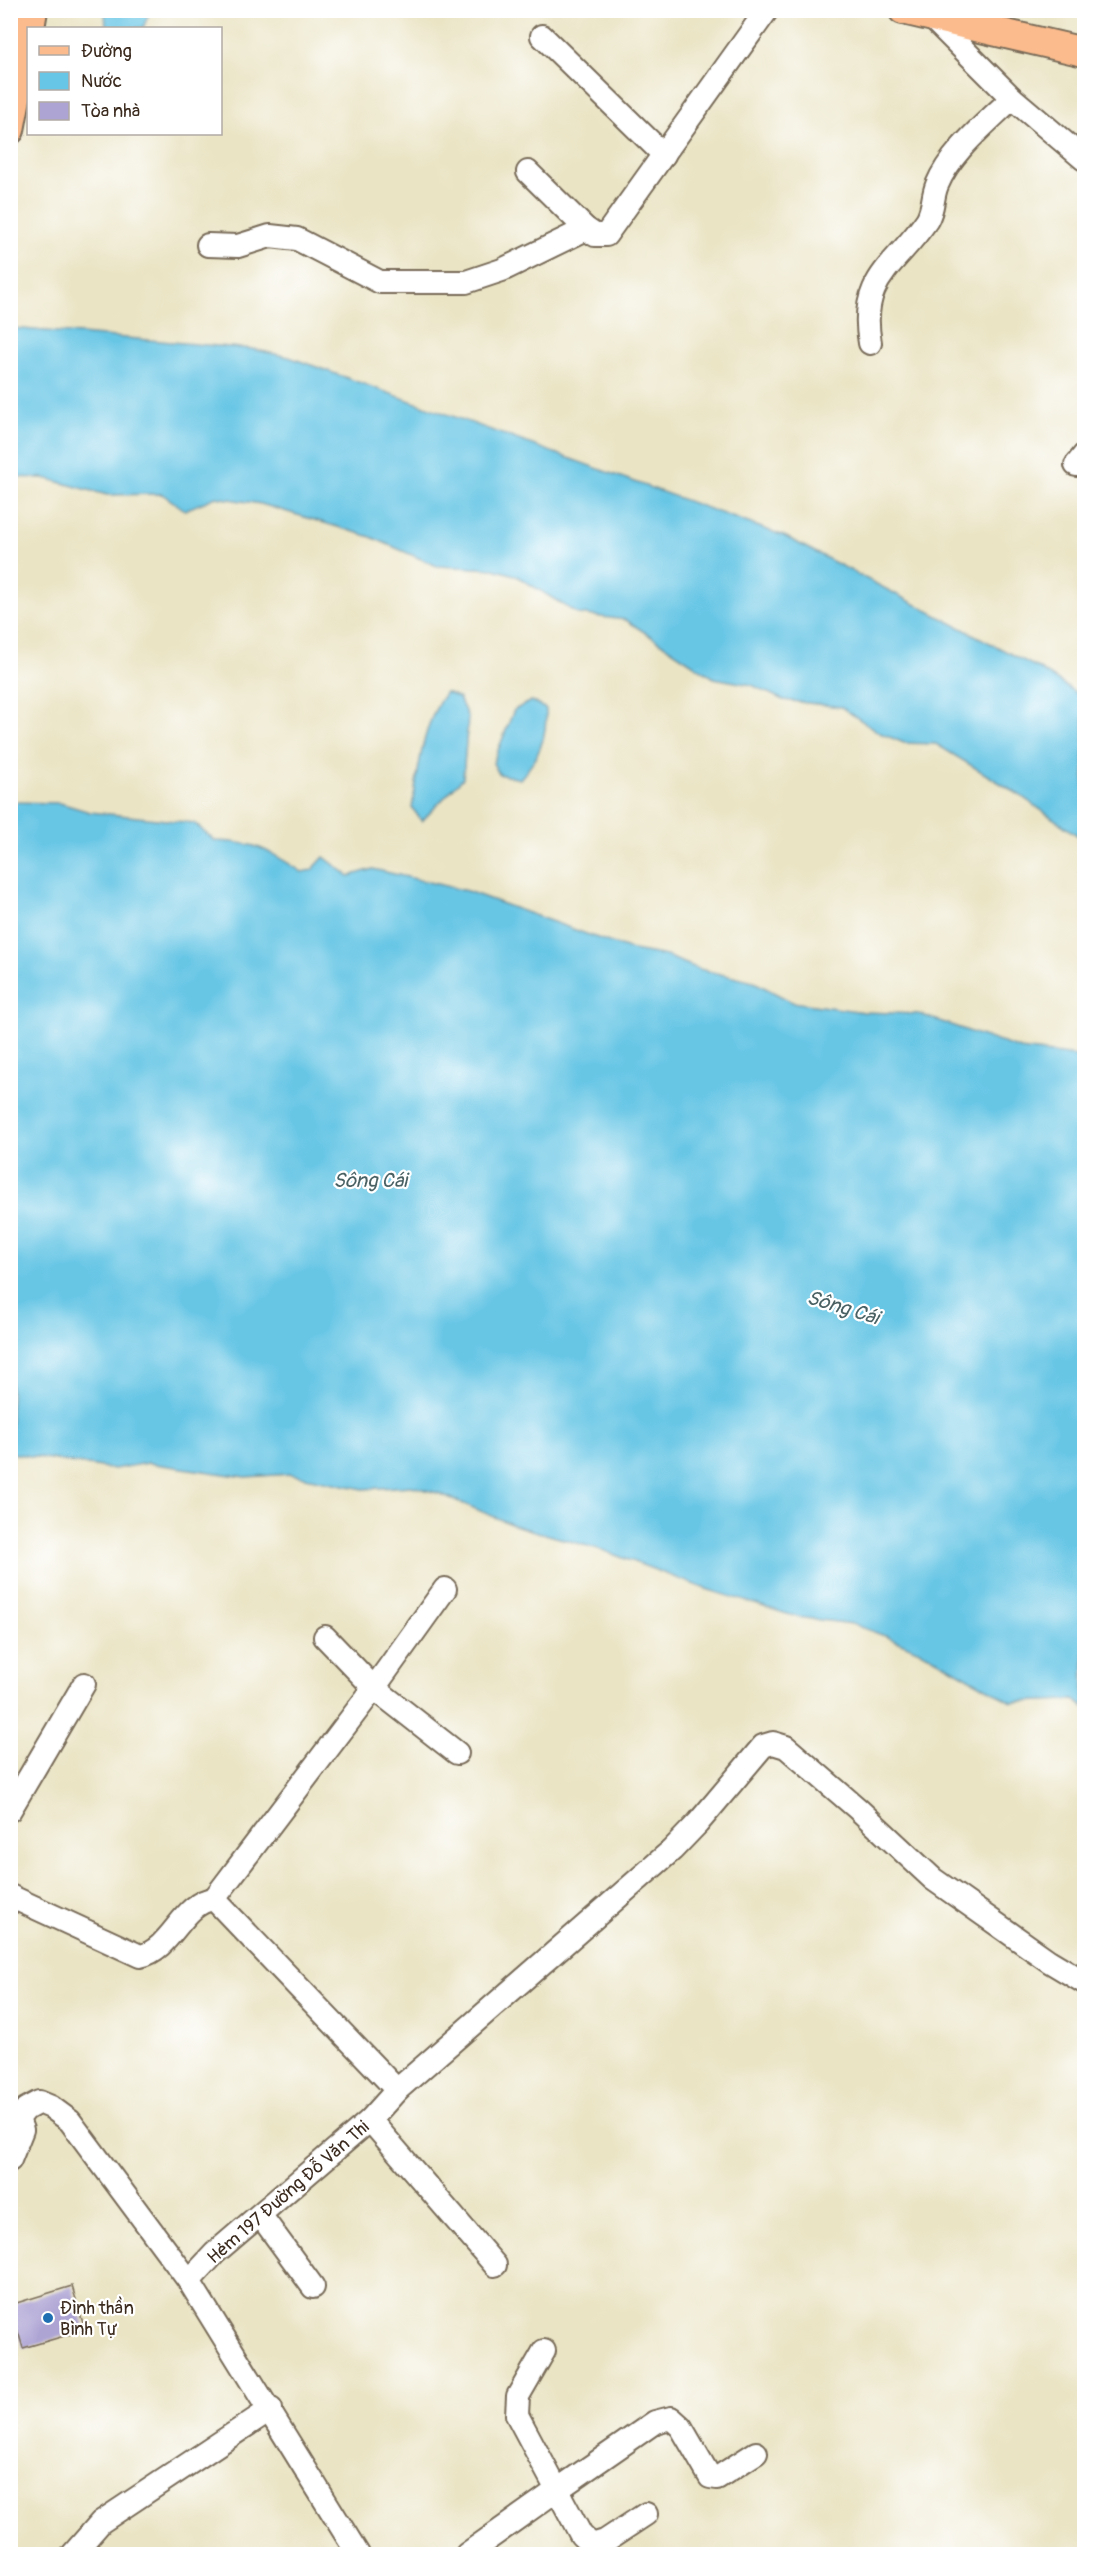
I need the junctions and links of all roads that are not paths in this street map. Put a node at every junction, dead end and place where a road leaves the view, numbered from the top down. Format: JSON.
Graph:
{"nodes":[{"id":1,"x":33,"y":10,"type":"edge"},
{"id":2,"x":766,"y":10,"type":"edge"},
{"id":3,"x":903,"y":10,"type":"edge"},
{"id":4,"x":932,"y":18,"type":"junction"},
{"id":5,"x":30,"y":27,"type":"edge"},
{"id":6,"x":542,"y":36,"type":"dead end"},
{"id":7,"x":27,"y":40,"type":"edge"},
{"id":8,"x":1084,"y":52,"type":"edge"},
{"id":9,"x":1012,"y":98,"type":"junction"},
{"id":10,"x":10,"y":130,"type":"edge"},
{"id":11,"x":664,"y":154,"type":"junction"},
{"id":12,"x":1084,"y":159,"type":"edge"},
{"id":13,"x":528,"y":172,"type":"dead end"},
{"id":14,"x":586,"y":229,"type":"junction"},
{"id":15,"x":208,"y":245,"type":"dead end"},
{"id":16,"x":870,"y":344,"type":"dead end"},
{"id":17,"x":445,"y":1589,"type":"dead end"},
{"id":18,"x":325,"y":1637,"type":"dead end"},
{"id":19,"x":84,"y":1684,"type":"dead end"},
{"id":20,"x":374,"y":1688,"type":"junction"},
{"id":21,"x":457,"y":1753,"type":"dead end"},
{"id":22,"x":10,"y":1810,"type":"edge"},
{"id":23,"x":10,"y":1896,"type":"edge"},
{"id":24,"x":214,"y":1899,"type":"junction"},
{"id":25,"x":1084,"y":1982,"type":"edge"},
{"id":26,"x":397,"y":2090,"type":"junction"},
{"id":27,"x":370,"y":2120,"type":"junction"},
{"id":28,"x":10,"y":2160,"type":"edge"},
{"id":29,"x":261,"y":2216,"type":"junction"},
{"id":30,"x":495,"y":2265,"type":"dead end"},
{"id":31,"x":189,"y":2281,"type":"junction"},
{"id":32,"x":313,"y":2287,"type":"dead end"},
{"id":33,"x":544,"y":2351,"type":"dead end"},
{"id":34,"x":271,"y":2409,"type":"junction"},
{"id":35,"x":756,"y":2453,"type":"dead end"},
{"id":36,"x":557,"y":2490,"type":"junction"},
{"id":37,"x":646,"y":2514,"type":"dead end"},
{"id":38,"x":73,"y":2554,"type":"edge"},
{"id":39,"x":358,"y":2554,"type":"edge"},
{"id":40,"x":467,"y":2554,"type":"edge"}],
"edges":[{"from":1,"to":5,"type":"main road"},
{"from":2,"to":11,"type":"street"},
{"from":3,"to":4,"type":"main road"},
{"from":4,"to":8,"type":"main road"},
{"from":4,"to":9,"type":"street"},
{"from":6,"to":11,"type":"street"},
{"from":7,"to":10,"type":"main road"},
{"from":9,"to":12,"type":"street"},
{"from":9,"to":16,"type":"street"},
{"from":11,"to":14,"type":"street"},
{"from":13,"to":14,"type":"street"},
{"from":14,"to":15,"type":"street"},
{"from":17,"to":20,"type":"street"},
{"from":18,"to":20,"type":"street"},
{"from":19,"to":22,"type":"street"},
{"from":20,"to":21,"type":"street"},
{"from":20,"to":24,"type":"street"},
{"from":23,"to":24,"type":"street"},
{"from":24,"to":26,"type":"street"},
{"from":25,"to":26,"type":"street","name":"Hẻm 197 Đường Đỗ Văn Thi"},
{"from":26,"to":27,"type":"street","name":"Hẻm 197 Đường Đỗ Văn Thi"},
{"from":27,"to":29,"type":"street","name":"Hẻm 197 Đường Đỗ Văn Thi"},
{"from":27,"to":30,"type":"street"},
{"from":28,"to":31,"type":"street"},
{"from":29,"to":31,"type":"street","name":"Hẻm 197 Đường Đỗ Văn Thi"},
{"from":29,"to":32,"type":"street"},
{"from":31,"to":34,"type":"street"},
{"from":33,"to":36,"type":"street"},
{"from":34,"to":38,"type":"street"},
{"from":34,"to":39,"type":"street"},
{"from":35,"to":36,"type":"street"},
{"from":36,"to":37,"type":"street"},
{"from":36,"to":40,"type":"street"}]}
